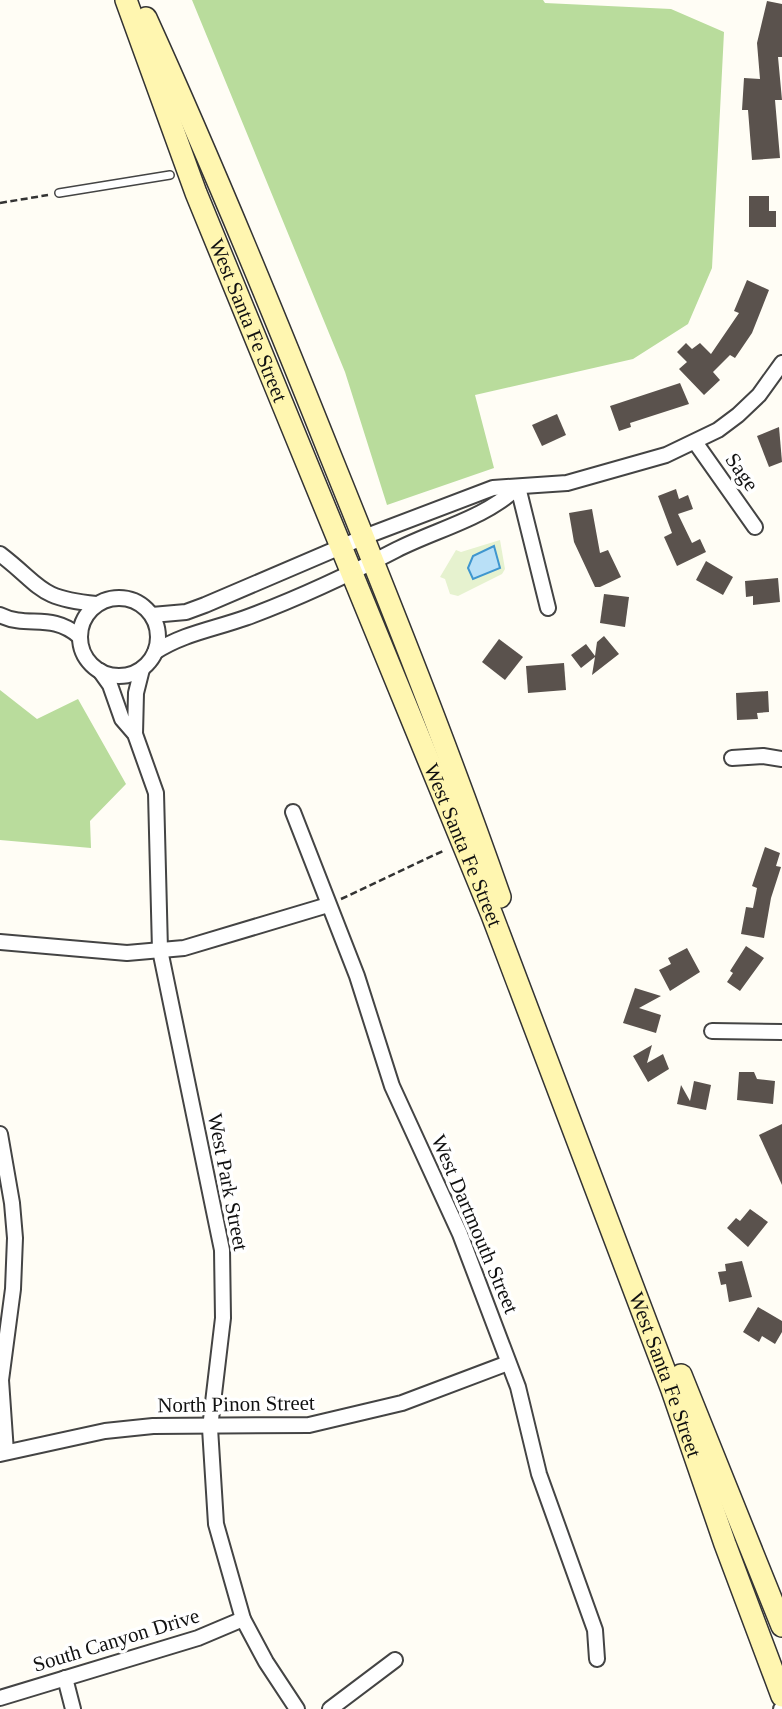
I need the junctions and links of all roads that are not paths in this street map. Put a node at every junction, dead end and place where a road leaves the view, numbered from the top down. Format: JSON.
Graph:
{"nodes":[{"id":1,"x":127,"y":0,"type":"edge"},
{"id":2,"x":138,"y":0,"type":"edge"},
{"id":3,"x":170,"y":175,"type":"dead end"},
{"id":4,"x":59,"y":193,"type":"road end"},
{"id":5,"x":782,"y":363,"type":"edge"},
{"id":6,"x":695,"y":442,"type":"junction"},
{"id":7,"x":518,"y":487,"type":"junction"},
{"id":8,"x":755,"y":527,"type":"dead end"},
{"id":9,"x":364,"y":537,"type":"junction"},
{"id":10,"x":339,"y":547,"type":"junction"},
{"id":11,"x":0,"y":554,"type":"edge"},
{"id":12,"x":374,"y":564,"type":"junction"},
{"id":13,"x":351,"y":574,"type":"junction"},
{"id":14,"x":96,"y":604,"type":"junction"},
{"id":15,"x":548,"y":608,"type":"dead end"},
{"id":16,"x":0,"y":615,"type":"edge"},
{"id":17,"x":152,"y":615,"type":"junction"},
{"id":18,"x":79,"y":636,"type":"junction"},
{"id":19,"x":155,"y":652,"type":"junction"},
{"id":20,"x":142,"y":669,"type":"junction"},
{"id":21,"x":100,"y":671,"type":"junction"},
{"id":22,"x":135,"y":734,"type":"junction"},
{"id":23,"x":732,"y":758,"type":"dead end"},
{"id":24,"x":782,"y":759,"type":"edge"},
{"id":25,"x":293,"y":812,"type":"dead end"},
{"id":26,"x":328,"y":905,"type":"junction"},
{"id":27,"x":0,"y":942,"type":"edge"},
{"id":28,"x":160,"y":950,"type":"junction"},
{"id":29,"x":712,"y":1031,"type":"dead end"},
{"id":30,"x":782,"y":1032,"type":"edge"},
{"id":31,"x":0,"y":1134,"type":"edge"},
{"id":32,"x":508,"y":1363,"type":"junction"},
{"id":33,"x":210,"y":1428,"type":"junction"},
{"id":34,"x":3,"y":1453,"type":"edge"},
{"id":35,"x":243,"y":1619,"type":"junction"},
{"id":36,"x":782,"y":1626,"type":"edge"},
{"id":37,"x":597,"y":1659,"type":"dead end"},
{"id":38,"x":395,"y":1660,"type":"dead end"},
{"id":39,"x":65,"y":1678,"type":"junction"},
{"id":40,"x":782,"y":1696,"type":"edge"},
{"id":41,"x":0,"y":1698,"type":"edge"},
{"id":42,"x":72,"y":1709,"type":"edge"},
{"id":43,"x":297,"y":1709,"type":"edge"},
{"id":44,"x":330,"y":1709,"type":"edge"}],
"edges":[{"from":1,"to":10,"type":"street","name":"West Santa Fe Street"},
{"from":2,"to":9,"type":"street","name":"West Santa Fe Street"},
{"from":3,"to":4,"type":"lane"},
{"from":5,"to":6,"type":"street"},
{"from":6,"to":7,"type":"street"},
{"from":6,"to":8,"type":"street","name":"Sage"},
{"from":7,"to":9,"type":"street"},
{"from":7,"to":12,"type":"street"},
{"from":7,"to":15,"type":"street"},
{"from":9,"to":10,"type":"street"},
{"from":9,"to":12,"type":"street","name":"West Santa Fe Street"},
{"from":10,"to":13,"type":"street","name":"West Santa Fe Street"},
{"from":10,"to":17,"type":"street"},
{"from":11,"to":14,"type":"street"},
{"from":12,"to":13,"type":"street"},
{"from":12,"to":36,"type":"street","name":"West Santa Fe Street"},
{"from":13,"to":19,"type":"street"},
{"from":13,"to":40,"type":"street","name":"West Santa Fe Street"},
{"from":14,"to":17,"type":"street"},
{"from":14,"to":18,"type":"street"},
{"from":16,"to":18,"type":"street"},
{"from":17,"to":19,"type":"street"},
{"from":18,"to":21,"type":"street"},
{"from":19,"to":20,"type":"street"},
{"from":20,"to":21,"type":"street"},
{"from":20,"to":22,"type":"street","name":"West Park Street"},
{"from":21,"to":22,"type":"street","name":"West Park Street"},
{"from":22,"to":28,"type":"street","name":"West Park Street"},
{"from":23,"to":24,"type":"street"},
{"from":25,"to":26,"type":"street","name":"West Dartmouth Street"},
{"from":26,"to":28,"type":"street"},
{"from":26,"to":32,"type":"street","name":"West Dartmouth Street"},
{"from":27,"to":28,"type":"street"},
{"from":28,"to":33,"type":"street","name":"West Park Street"},
{"from":29,"to":30,"type":"street"},
{"from":31,"to":34,"type":"street"},
{"from":32,"to":33,"type":"street","name":"North Pinon Street"},
{"from":32,"to":37,"type":"street","name":"West Dartmouth Street"},
{"from":33,"to":34,"type":"street","name":"North Pinon Street"},
{"from":33,"to":35,"type":"street","name":"West Park Street"},
{"from":35,"to":39,"type":"street","name":"South Canyon Drive"},
{"from":35,"to":43,"type":"street","name":"West Park Street"},
{"from":38,"to":44,"type":"street"},
{"from":39,"to":41,"type":"street","name":"South Canyon Drive"},
{"from":39,"to":42,"type":"street"}]}
